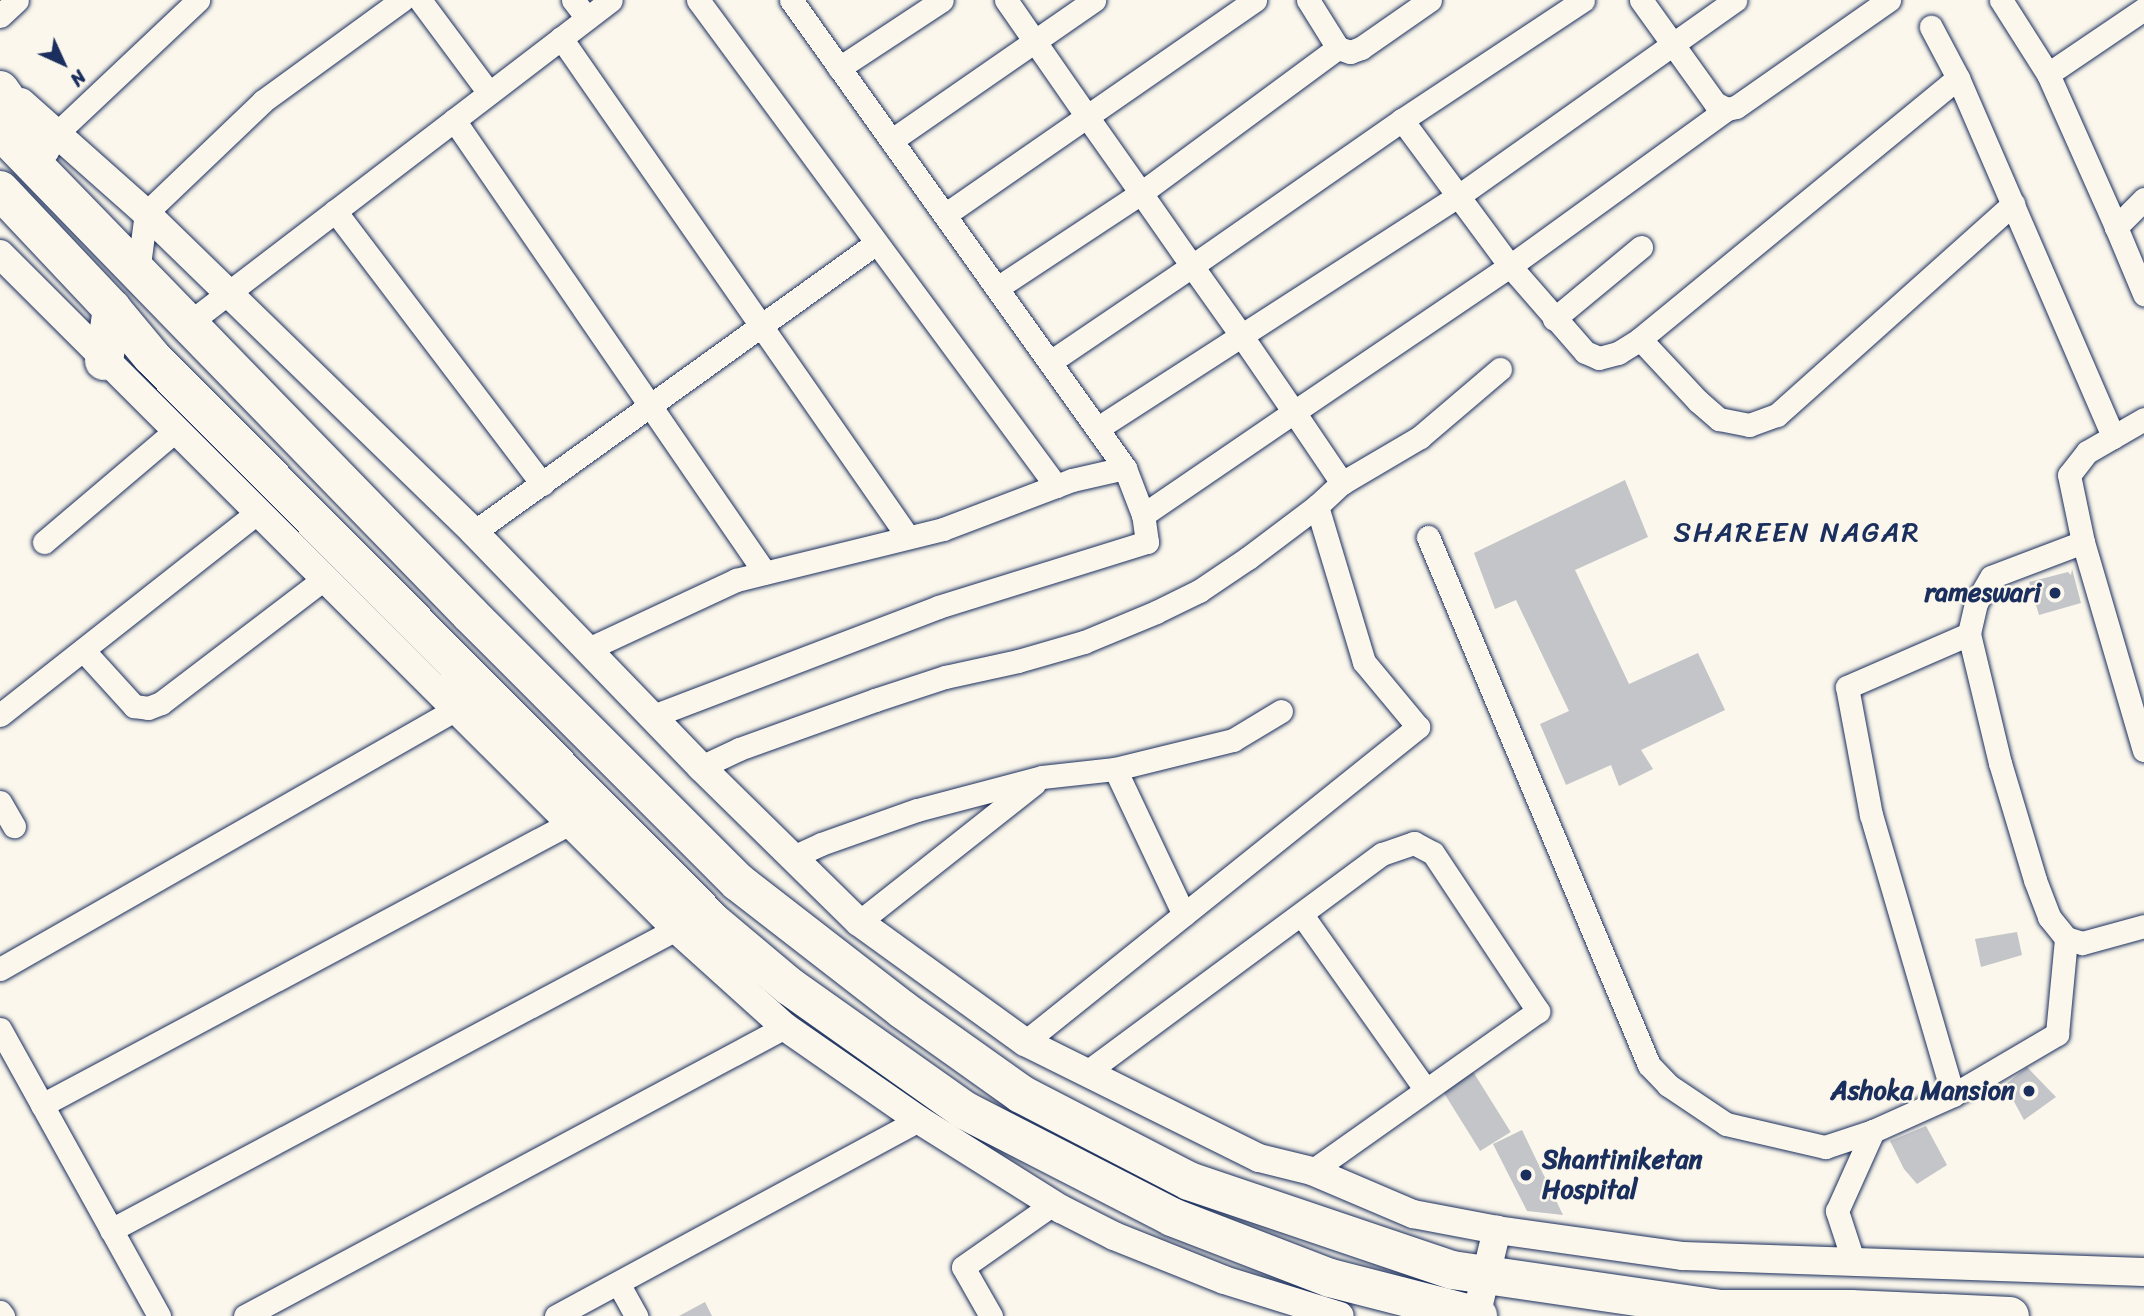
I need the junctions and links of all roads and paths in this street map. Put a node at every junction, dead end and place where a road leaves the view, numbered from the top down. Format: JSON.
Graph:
{"nodes":[{"id":1,"x":17,"y":0,"type":"edge"},
{"id":2,"x":198,"y":0,"type":"edge"},
{"id":3,"x":402,"y":0,"type":"edge"},
{"id":4,"x":420,"y":0,"type":"edge"},
{"id":5,"x":573,"y":0,"type":"edge"},
{"id":6,"x":611,"y":0,"type":"edge"},
{"id":7,"x":698,"y":0,"type":"edge"},
{"id":8,"x":791,"y":0,"type":"edge"},
{"id":9,"x":942,"y":0,"type":"edge"},
{"id":10,"x":1006,"y":0,"type":"edge"},
{"id":11,"x":1094,"y":0,"type":"edge"},
{"id":12,"x":1255,"y":0,"type":"edge"},
{"id":13,"x":1308,"y":0,"type":"edge"},
{"id":14,"x":1430,"y":0,"type":"edge"},
{"id":15,"x":1583,"y":0,"type":"edge"},
{"id":16,"x":1641,"y":0,"type":"edge"},
{"id":17,"x":1735,"y":0,"type":"edge"},
{"id":18,"x":1889,"y":0,"type":"edge"},
{"id":19,"x":2001,"y":0,"type":"edge"},
{"id":20,"x":2144,"y":9,"type":"edge"},
{"id":21,"x":0,"y":16,"type":"edge"},
{"id":22,"x":587,"y":18,"type":"junction"},
{"id":23,"x":1931,"y":27,"type":"dead end"},
{"id":24,"x":561,"y":38,"type":"junction"},
{"id":25,"x":1035,"y":43,"type":"junction"},
{"id":26,"x":1671,"y":44,"type":"junction"},
{"id":27,"x":1338,"y":48,"type":"junction"},
{"id":28,"x":839,"y":68,"type":"junction"},
{"id":29,"x":2048,"y":74,"type":"junction"},
{"id":30,"x":1958,"y":78,"type":"junction"},
{"id":31,"x":0,"y":84,"type":"edge"},
{"id":32,"x":0,"y":90,"type":"edge"},
{"id":33,"x":489,"y":93,"type":"junction"},
{"id":34,"x":1727,"y":109,"type":"junction"},
{"id":35,"x":1088,"y":118,"type":"junction"},
{"id":36,"x":454,"y":120,"type":"junction"},
{"id":37,"x":1402,"y":120,"type":"junction"},
{"id":38,"x":0,"y":130,"type":"edge"},
{"id":39,"x":57,"y":133,"type":"junction"},
{"id":40,"x":892,"y":140,"type":"junction"},
{"id":41,"x":0,"y":190,"type":"edge"},
{"id":42,"x":1141,"y":192,"type":"junction"},
{"id":43,"x":1457,"y":197,"type":"junction"},
{"id":44,"x":2144,"y":199,"type":"edge"},
{"id":45,"x":2013,"y":204,"type":"junction"},
{"id":46,"x":335,"y":211,"type":"junction"},
{"id":47,"x":146,"y":212,"type":"junction"},
{"id":48,"x":946,"y":214,"type":"junction"},
{"id":49,"x":0,"y":224,"type":"edge"},
{"id":50,"x":93,"y":225,"type":"junction"},
{"id":51,"x":2116,"y":227,"type":"junction"},
{"id":52,"x":876,"y":243,"type":"junction"},
{"id":53,"x":1641,"y":247,"type":"dead end"},
{"id":54,"x":59,"y":252,"type":"junction"},
{"id":55,"x":0,"y":254,"type":"edge"},
{"id":56,"x":1192,"y":265,"type":"junction"},
{"id":57,"x":1510,"y":266,"type":"junction"},
{"id":58,"x":138,"y":272,"type":"junction"},
{"id":59,"x":998,"y":288,"type":"junction"},
{"id":60,"x":228,"y":292,"type":"junction"},
{"id":61,"x":2144,"y":294,"type":"edge"},
{"id":62,"x":112,"y":309,"type":"junction"},
{"id":63,"x":1554,"y":319,"type":"junction"},
{"id":64,"x":189,"y":323,"type":"junction"},
{"id":65,"x":761,"y":326,"type":"junction"},
{"id":66,"x":1241,"y":335,"type":"junction"},
{"id":67,"x":1640,"y":339,"type":"junction"},
{"id":68,"x":104,"y":361,"type":"junction"},
{"id":69,"x":1050,"y":362,"type":"junction"},
{"id":70,"x":1500,"y":369,"type":"dead end"},
{"id":71,"x":651,"y":406,"type":"junction"},
{"id":72,"x":1294,"y":412,"type":"junction"},
{"id":73,"x":2144,"y":419,"type":"edge"},
{"id":74,"x":1098,"y":428,"type":"junction"},
{"id":75,"x":176,"y":430,"type":"junction"},
{"id":76,"x":2113,"y":437,"type":"junction"},
{"id":77,"x":1125,"y":468,"type":"junction"},
{"id":78,"x":1342,"y":483,"type":"junction"},
{"id":79,"x":542,"y":484,"type":"junction"},
{"id":80,"x":1056,"y":486,"type":"junction"},
{"id":81,"x":1317,"y":506,"type":"junction"},
{"id":82,"x":258,"y":512,"type":"junction"},
{"id":83,"x":1143,"y":516,"type":"junction"},
{"id":84,"x":474,"y":532,"type":"junction"},
{"id":85,"x":908,"y":537,"type":"junction"},
{"id":86,"x":1428,"y":537,"type":"dead end"},
{"id":87,"x":44,"y":542,"type":"dead end"},
{"id":88,"x":2083,"y":542,"type":"junction"},
{"id":89,"x":765,"y":573,"type":"junction"},
{"id":90,"x":325,"y":579,"type":"junction"},
{"id":91,"x":1969,"y":634,"type":"junction"},
{"id":92,"x":83,"y":650,"type":"junction"},
{"id":93,"x":586,"y":650,"type":"junction"},
{"id":94,"x":456,"y":709,"type":"junction"},
{"id":95,"x":1281,"y":711,"type":"dead end"},
{"id":96,"x":0,"y":715,"type":"edge"},
{"id":97,"x":653,"y":716,"type":"junction"},
{"id":98,"x":2144,"y":750,"type":"edge"},
{"id":99,"x":701,"y":767,"type":"junction"},
{"id":100,"x":1115,"y":769,"type":"junction"},
{"id":101,"x":1042,"y":777,"type":"junction"},
{"id":102,"x":0,"y":802,"type":"edge"},
{"id":103,"x":570,"y":823,"type":"junction"},
{"id":104,"x":14,"y":826,"type":"dead end"},
{"id":105,"x":792,"y":858,"type":"junction"},
{"id":106,"x":1184,"y":915,"type":"junction"},
{"id":107,"x":1302,"y":915,"type":"junction"},
{"id":108,"x":859,"y":922,"type":"junction"},
{"id":109,"x":2144,"y":926,"type":"edge"},
{"id":110,"x":676,"y":929,"type":"junction"},
{"id":111,"x":2066,"y":938,"type":"junction"},
{"id":112,"x":0,"y":969,"type":"edge"},
{"id":113,"x":785,"y":1027,"type":"junction"},
{"id":114,"x":0,"y":1029,"type":"edge"},
{"id":115,"x":1025,"y":1042,"type":"junction"},
{"id":116,"x":1087,"y":1072,"type":"junction"},
{"id":117,"x":1425,"y":1089,"type":"junction"},
{"id":118,"x":1953,"y":1096,"type":"junction"},
{"id":119,"x":42,"y":1105,"type":"junction"},
{"id":120,"x":919,"y":1120,"type":"junction"},
{"id":121,"x":1873,"y":1131,"type":"junction"},
{"id":122,"x":1312,"y":1171,"type":"junction"},
{"id":123,"x":1053,"y":1204,"type":"junction"},
{"id":124,"x":111,"y":1230,"type":"junction"},
{"id":125,"x":1497,"y":1230,"type":"junction"},
{"id":126,"x":1853,"y":1260,"type":"junction"},
{"id":127,"x":2144,"y":1272,"type":"edge"},
{"id":128,"x":1486,"y":1275,"type":"junction"},
{"id":129,"x":618,"y":1283,"type":"junction"},
{"id":130,"x":159,"y":1316,"type":"edge"},
{"id":131,"x":245,"y":1316,"type":"edge"},
{"id":132,"x":556,"y":1316,"type":"edge"},
{"id":133,"x":636,"y":1316,"type":"edge"},
{"id":134,"x":990,"y":1316,"type":"edge"},
{"id":135,"x":1340,"y":1316,"type":"edge"},
{"id":136,"x":1476,"y":1316,"type":"edge"},
{"id":137,"x":2010,"y":1316,"type":"edge"}],
"edges":[{"from":1,"to":21,"type":"street"},
{"from":2,"to":39,"type":"street"},
{"from":3,"to":47,"type":"street"},
{"from":4,"to":33,"type":"street"},
{"from":5,"to":22,"type":"street"},
{"from":6,"to":22,"type":"street"},
{"from":7,"to":52,"type":"street"},
{"from":8,"to":28,"type":"street"},
{"from":9,"to":28,"type":"street"},
{"from":10,"to":25,"type":"street"},
{"from":11,"to":25,"type":"street"},
{"from":12,"to":35,"type":"street"},
{"from":13,"to":27,"type":"street"},
{"from":14,"to":27,"type":"street"},
{"from":15,"to":37,"type":"street"},
{"from":16,"to":26,"type":"street"},
{"from":17,"to":26,"type":"street"},
{"from":18,"to":34,"type":"street"},
{"from":19,"to":29,"type":"street"},
{"from":20,"to":29,"type":"street"},
{"from":22,"to":24,"type":"street"},
{"from":23,"to":30,"type":"street"},
{"from":24,"to":33,"type":"street"},
{"from":24,"to":65,"type":"street"},
{"from":25,"to":35,"type":"street"},
{"from":25,"to":40,"type":"street"},
{"from":26,"to":34,"type":"street"},
{"from":26,"to":43,"type":"street"},
{"from":27,"to":42,"type":"street"},
{"from":28,"to":40,"type":"street"},
{"from":29,"to":51,"type":"street"},
{"from":30,"to":45,"type":"street"},
{"from":30,"to":67,"type":"street"},
{"from":31,"to":39,"type":"street"},
{"from":32,"to":50,"type":"highway"},
{"from":33,"to":36,"type":"street"},
{"from":34,"to":57,"type":"street"},
{"from":35,"to":42,"type":"street"},
{"from":35,"to":48,"type":"street"},
{"from":36,"to":46,"type":"street"},
{"from":36,"to":71,"type":"street"},
{"from":37,"to":43,"type":"street"},
{"from":37,"to":56,"type":"street"},
{"from":38,"to":50,"type":"highway"},
{"from":39,"to":47,"type":"street"},
{"from":40,"to":48,"type":"street"},
{"from":41,"to":54,"type":"highway"},
{"from":42,"to":56,"type":"street"},
{"from":42,"to":59,"type":"street"},
{"from":43,"to":57,"type":"street"},
{"from":43,"to":66,"type":"street"},
{"from":44,"to":51,"type":"street"},
{"from":45,"to":67,"type":"street"},
{"from":45,"to":76,"type":"street"},
{"from":46,"to":60,"type":"street"},
{"from":46,"to":79,"type":"street"},
{"from":47,"to":58,"type":"street"},
{"from":47,"to":60,"type":"street"},
{"from":48,"to":59,"type":"street"},
{"from":49,"to":54,"type":"highway"},
{"from":50,"to":58,"type":"highway"},
{"from":51,"to":61,"type":"street"},
{"from":52,"to":65,"type":"street"},
{"from":52,"to":80,"type":"street"},
{"from":53,"to":63,"type":"street"},
{"from":54,"to":62,"type":"highway"},
{"from":55,"to":68,"type":"street"},
{"from":56,"to":66,"type":"street"},
{"from":56,"to":69,"type":"street"},
{"from":57,"to":63,"type":"street"},
{"from":57,"to":72,"type":"street"},
{"from":58,"to":64,"type":"highway"},
{"from":59,"to":69,"type":"street"},
{"from":60,"to":64,"type":"street"},
{"from":60,"to":84,"type":"street"},
{"from":62,"to":68,"type":"highway"},
{"from":62,"to":136,"type":"highway"},
{"from":63,"to":67,"type":"street"},
{"from":64,"to":128,"type":"highway"},
{"from":65,"to":71,"type":"street"},
{"from":65,"to":85,"type":"street"},
{"from":66,"to":72,"type":"street"},
{"from":66,"to":74,"type":"street"},
{"from":68,"to":75,"type":"street"},
{"from":69,"to":74,"type":"street"},
{"from":70,"to":78,"type":"street"},
{"from":71,"to":79,"type":"street"},
{"from":71,"to":89,"type":"street"},
{"from":72,"to":78,"type":"street"},
{"from":72,"to":83,"type":"street"},
{"from":73,"to":76,"type":"street"},
{"from":74,"to":77,"type":"street"},
{"from":75,"to":82,"type":"street"},
{"from":75,"to":87,"type":"street"},
{"from":76,"to":88,"type":"street"},
{"from":77,"to":80,"type":"street"},
{"from":77,"to":83,"type":"street"},
{"from":78,"to":81,"type":"street"},
{"from":79,"to":84,"type":"street"},
{"from":80,"to":85,"type":"street"},
{"from":81,"to":99,"type":"street"},
{"from":81,"to":106,"type":"street"},
{"from":82,"to":90,"type":"street"},
{"from":82,"to":92,"type":"street"},
{"from":83,"to":97,"type":"street"},
{"from":84,"to":93,"type":"street"},
{"from":85,"to":89,"type":"street"},
{"from":86,"to":121,"type":"street"},
{"from":88,"to":91,"type":"street"},
{"from":88,"to":98,"type":"street"},
{"from":89,"to":93,"type":"street"},
{"from":90,"to":92,"type":"street"},
{"from":90,"to":94,"type":"street"},
{"from":91,"to":111,"type":"street"},
{"from":91,"to":118,"type":"street"},
{"from":92,"to":96,"type":"street"},
{"from":93,"to":97,"type":"street"},
{"from":94,"to":103,"type":"street"},
{"from":94,"to":112,"type":"street"},
{"from":95,"to":100,"type":"street"},
{"from":97,"to":99,"type":"street"},
{"from":99,"to":105,"type":"street"},
{"from":100,"to":101,"type":"street"},
{"from":100,"to":106,"type":"street"},
{"from":101,"to":105,"type":"street"},
{"from":101,"to":108,"type":"street"},
{"from":102,"to":104,"type":"street"},
{"from":103,"to":110,"type":"street"},
{"from":103,"to":119,"type":"street"},
{"from":105,"to":108,"type":"street"},
{"from":106,"to":115,"type":"street"},
{"from":107,"to":116,"type":"street"},
{"from":107,"to":117,"type":"street"},
{"from":107,"to":117,"type":"street"},
{"from":108,"to":115,"type":"street"},
{"from":109,"to":111,"type":"street"},
{"from":110,"to":113,"type":"street"},
{"from":110,"to":124,"type":"street"},
{"from":111,"to":118,"type":"street"},
{"from":113,"to":120,"type":"street"},
{"from":113,"to":131,"type":"street"},
{"from":114,"to":119,"type":"street"},
{"from":115,"to":116,"type":"street"},
{"from":116,"to":122,"type":"street"},
{"from":117,"to":122,"type":"street"},
{"from":118,"to":121,"type":"street"},
{"from":119,"to":124,"type":"street"},
{"from":120,"to":123,"type":"street"},
{"from":120,"to":129,"type":"street"},
{"from":121,"to":126,"type":"street"},
{"from":122,"to":125,"type":"street"},
{"from":123,"to":134,"type":"street"},
{"from":123,"to":135,"type":"street"},
{"from":124,"to":130,"type":"street"},
{"from":125,"to":126,"type":"street"},
{"from":125,"to":128,"type":"street"},
{"from":126,"to":127,"type":"street"},
{"from":128,"to":136,"type":"street"},
{"from":128,"to":137,"type":"highway"},
{"from":129,"to":132,"type":"street"},
{"from":129,"to":133,"type":"street"}]}
